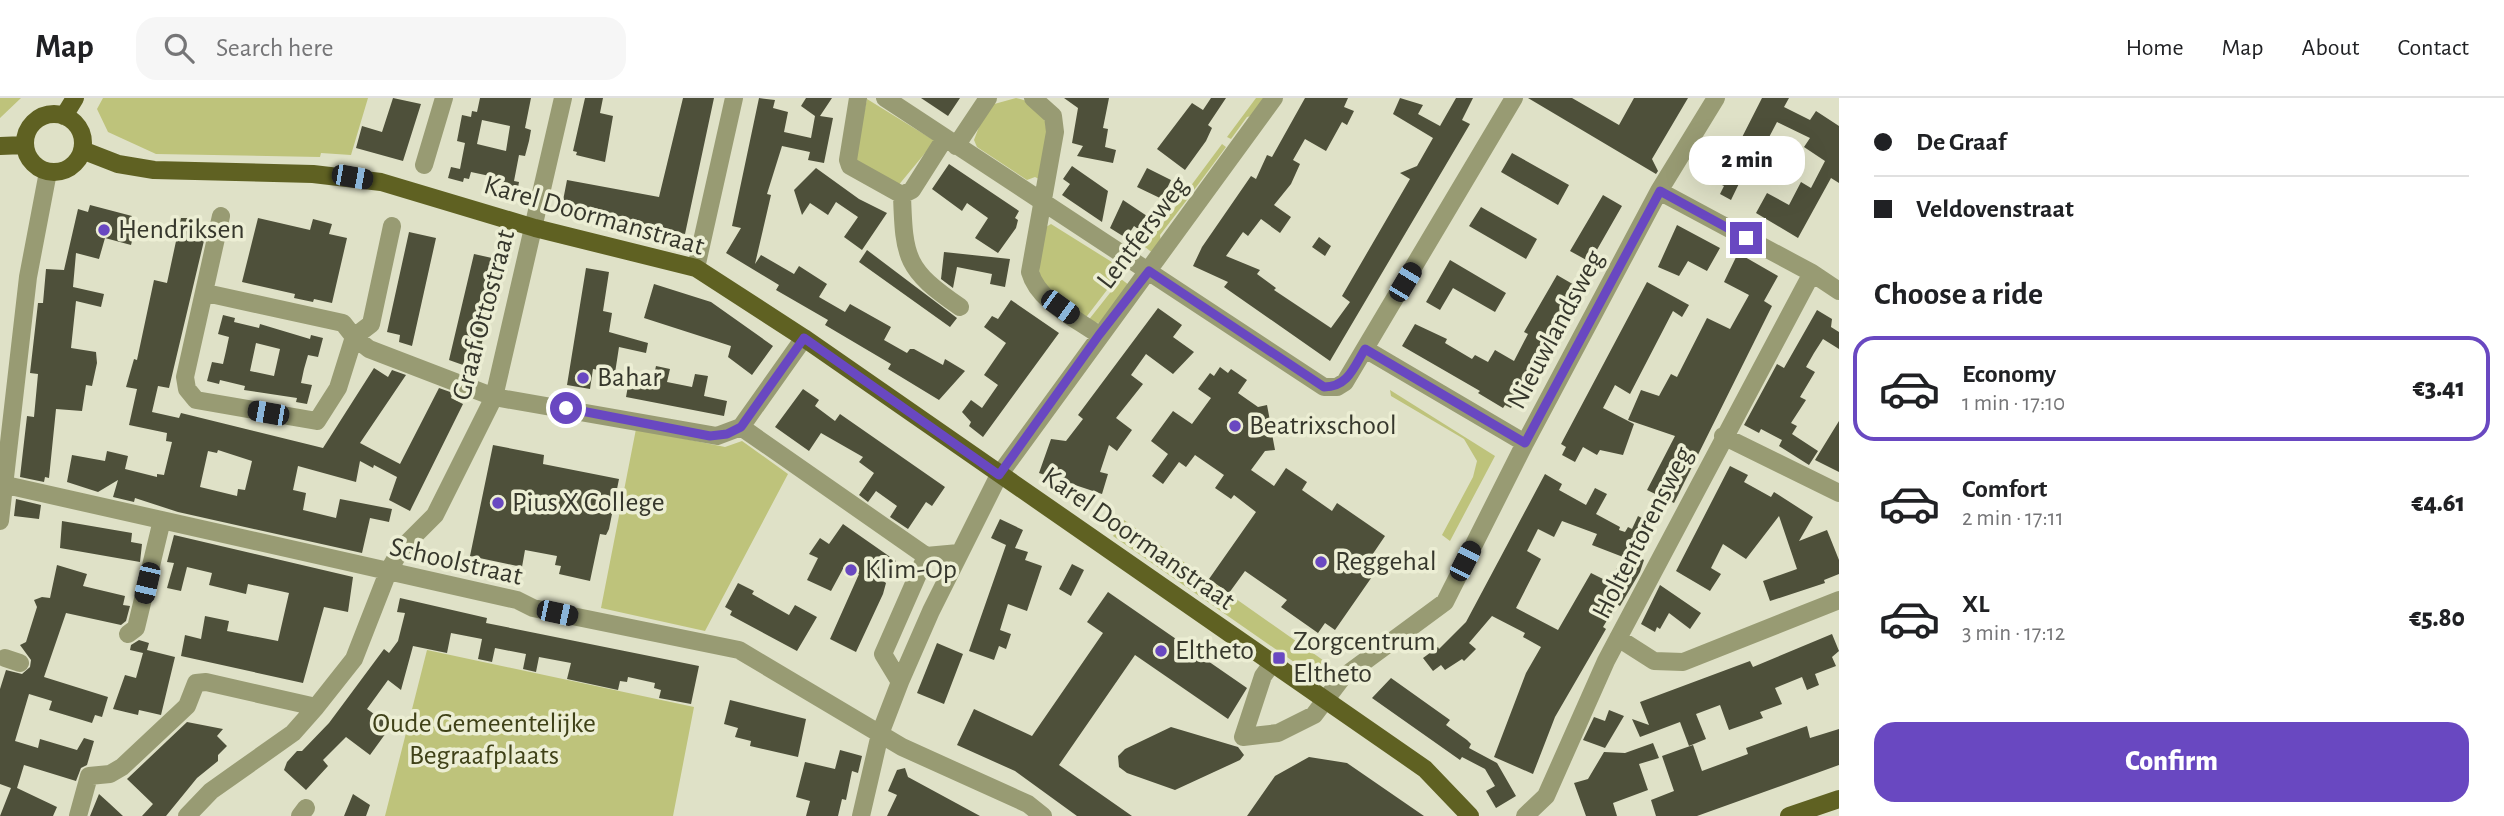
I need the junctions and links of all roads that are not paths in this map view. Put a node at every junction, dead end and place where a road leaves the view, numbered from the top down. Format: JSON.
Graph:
{"nodes":[{"id":1,"x":75,"y":98,"type":"edge"},
{"id":2,"x":444,"y":98,"type":"edge"},
{"id":3,"x":563,"y":98,"type":"edge"},
{"id":4,"x":734,"y":98,"type":"edge"},
{"id":5,"x":859,"y":98,"type":"edge"},
{"id":6,"x":885,"y":98,"type":"edge"},
{"id":7,"x":988,"y":98,"type":"edge"},
{"id":8,"x":1033,"y":98,"type":"edge"},
{"id":9,"x":1274,"y":98,"type":"edge"},
{"id":10,"x":1514,"y":98,"type":"edge"},
{"id":11,"x":1716,"y":98,"type":"edge"},
{"id":12,"x":64,"y":116,"type":"junction"},
{"id":13,"x":950,"y":142,"type":"junction"},
{"id":14,"x":25,"y":145,"type":"junction"},
{"id":15,"x":0,"y":146,"type":"edge"},
{"id":16,"x":82,"y":150,"type":"junction"},
{"id":17,"x":424,"y":165,"type":"dead end"},
{"id":18,"x":48,"y":172,"type":"junction"},
{"id":19,"x":1660,"y":191,"type":"junction"},
{"id":20,"x":902,"y":195,"type":"junction"},
{"id":21,"x":1041,"y":202,"type":"junction"},
{"id":22,"x":221,"y":216,"type":"dead end"},
{"id":23,"x":392,"y":226,"type":"dead end"},
{"id":24,"x":535,"y":228,"type":"junction"},
{"id":25,"x":696,"y":268,"type":"junction"},
{"id":26,"x":1149,"y":271,"type":"junction"},
{"id":27,"x":1812,"y":273,"type":"junction"},
{"id":28,"x":1839,"y":291,"type":"edge"},
{"id":29,"x":206,"y":293,"type":"junction"},
{"id":30,"x":960,"y":307,"type":"dead end"},
{"id":31,"x":1099,"y":335,"type":"junction"},
{"id":32,"x":354,"y":337,"type":"junction"},
{"id":33,"x":804,"y":338,"type":"junction"},
{"id":34,"x":1365,"y":349,"type":"junction"},
{"id":35,"x":494,"y":397,"type":"junction"},
{"id":36,"x":741,"y":427,"type":"junction"},
{"id":37,"x":1723,"y":436,"type":"junction"},
{"id":38,"x":1525,"y":443,"type":"junction"},
{"id":39,"x":999,"y":475,"type":"junction"},
{"id":40,"x":6,"y":485,"type":"junction"},
{"id":41,"x":1839,"y":493,"type":"edge"},
{"id":42,"x":162,"y":520,"type":"junction"},
{"id":43,"x":0,"y":521,"type":"edge"},
{"id":44,"x":959,"y":553,"type":"junction"},
{"id":45,"x":926,"y":556,"type":"junction"},
{"id":46,"x":388,"y":572,"type":"junction"},
{"id":47,"x":1839,"y":600,"type":"edge"},
{"id":48,"x":128,"y":634,"type":"dead end"},
{"id":49,"x":1618,"y":638,"type":"junction"},
{"id":50,"x":1271,"y":665,"type":"junction"},
{"id":51,"x":900,"y":682,"type":"junction"},
{"id":52,"x":1323,"y":699,"type":"junction"},
{"id":53,"x":316,"y":708,"type":"junction"},
{"id":54,"x":880,"y":734,"type":"junction"},
{"id":55,"x":1839,"y":799,"type":"edge"},
{"id":56,"x":1025,"y":810,"type":"edge"},
{"id":57,"x":78,"y":816,"type":"edge"},
{"id":58,"x":187,"y":816,"type":"edge"},
{"id":59,"x":861,"y":816,"type":"edge"},
{"id":60,"x":1043,"y":816,"type":"edge"},
{"id":61,"x":1470,"y":816,"type":"edge"},
{"id":62,"x":1525,"y":816,"type":"edge"},
{"id":63,"x":1789,"y":816,"type":"edge"}],
"edges":[{"from":1,"to":12,"type":"main road"},
{"from":2,"to":17,"type":"street"},
{"from":3,"to":24,"type":"street","name":"Graaf Ottostraat"},
{"from":4,"to":25,"type":"street"},
{"from":5,"to":20,"type":"street"},
{"from":6,"to":13,"type":"street"},
{"from":7,"to":13,"type":"street"},
{"from":8,"to":21,"type":"street"},
{"from":9,"to":26,"type":"street","name":"Lentfersweg"},
{"from":10,"to":34,"type":"street"},
{"from":11,"to":19,"type":"street","name":"Nieuwlandsweg"},
{"from":12,"to":14,"type":"main road"},
{"from":12,"to":16,"type":"main road"},
{"from":13,"to":20,"type":"street"},
{"from":13,"to":21,"type":"street"},
{"from":14,"to":15,"type":"main road"},
{"from":14,"to":18,"type":"main road"},
{"from":16,"to":18,"type":"main road"},
{"from":16,"to":24,"type":"main road","name":"Karel Doormanstraat"},
{"from":18,"to":40,"type":"street"},
{"from":19,"to":27,"type":"street"},
{"from":19,"to":38,"type":"street","name":"Nieuwlandsweg"},
{"from":20,"to":30,"type":"street"},
{"from":21,"to":26,"type":"street"},
{"from":21,"to":31,"type":"street"},
{"from":22,"to":29,"type":"street"},
{"from":23,"to":32,"type":"street"},
{"from":24,"to":25,"type":"main road","name":"Karel Doormanstraat"},
{"from":24,"to":35,"type":"street","name":"Graaf Ottostraat"},
{"from":25,"to":33,"type":"main road","name":"Karel Doormanstraat"},
{"from":26,"to":31,"type":"street","name":"Lentfersweg"},
{"from":26,"to":34,"type":"street"},
{"from":27,"to":28,"type":"street"},
{"from":27,"to":37,"type":"street","name":"Holtentorensweg"},
{"from":29,"to":32,"type":"street"},
{"from":29,"to":32,"type":"street"},
{"from":31,"to":39,"type":"street","name":"Lentfersweg"},
{"from":32,"to":35,"type":"street"},
{"from":33,"to":36,"type":"street"},
{"from":33,"to":39,"type":"main road","name":"Karel Doormanstraat"},
{"from":34,"to":38,"type":"street"},
{"from":35,"to":36,"type":"street"},
{"from":35,"to":46,"type":"street","name":"Graaf Ottostraat"},
{"from":36,"to":45,"type":"street"},
{"from":37,"to":41,"type":"street"},
{"from":37,"to":49,"type":"street","name":"Holtentorensweg"},
{"from":38,"to":52,"type":"street","name":"Nieuwlandsweg"},
{"from":39,"to":44,"type":"street","name":"Lentfersweg"},
{"from":39,"to":50,"type":"main road","name":"Karel Doormanstraat"},
{"from":40,"to":42,"type":"street","name":"Schoolstraat"},
{"from":40,"to":43,"type":"street"},
{"from":42,"to":46,"type":"street","name":"Schoolstraat"},
{"from":42,"to":48,"type":"street"},
{"from":44,"to":45,"type":"street"},
{"from":44,"to":51,"type":"street","name":"Lentfersweg"},
{"from":45,"to":51,"type":"street"},
{"from":46,"to":53,"type":"street","name":"Graaf Ottostraat"},
{"from":46,"to":54,"type":"street","name":"Schoolstraat"},
{"from":47,"to":49,"type":"street"},
{"from":49,"to":62,"type":"street","name":"Holtentorensweg"},
{"from":50,"to":52,"type":"main road","name":"Karel Doormanstraat"},
{"from":50,"to":52,"type":"street"},
{"from":51,"to":54,"type":"street","name":"Lentfersweg"},
{"from":52,"to":61,"type":"main road","name":"Karel Doormanstraat"},
{"from":53,"to":57,"type":"street"},
{"from":53,"to":58,"type":"street","name":"Graaf Ottostraat"},
{"from":54,"to":56,"type":"street","name":"Schoolstraat"},
{"from":54,"to":59,"type":"street","name":"Lentfersweg"},
{"from":55,"to":63,"type":"main road"},
{"from":56,"to":60,"type":"street","name":"Schoolstraat"}]}
